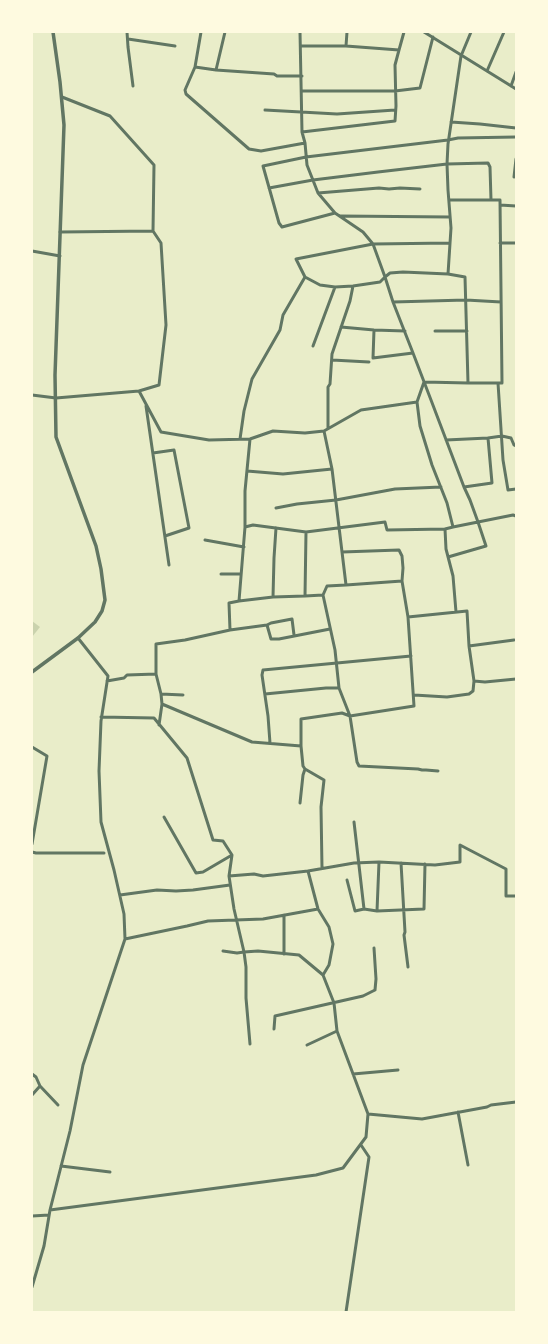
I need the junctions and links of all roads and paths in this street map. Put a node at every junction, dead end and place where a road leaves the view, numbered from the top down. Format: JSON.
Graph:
{"nodes":[{"id":1,"x":53,"y":32,"type":"edge"},
{"id":2,"x":127,"y":32,"type":"edge"},
{"id":3,"x":201,"y":32,"type":"edge"},
{"id":4,"x":226,"y":32,"type":"edge"},
{"id":5,"x":300,"y":32,"type":"edge"},
{"id":6,"x":347,"y":32,"type":"edge"},
{"id":7,"x":404,"y":32,"type":"edge"},
{"id":8,"x":424,"y":32,"type":"edge"},
{"id":9,"x":470,"y":32,"type":"edge"},
{"id":10,"x":504,"y":32,"type":"edge"},
{"id":11,"x":433,"y":38,"type":"junction"},
{"id":12,"x":128,"y":40,"type":"junction"},
{"id":13,"x":174,"y":46,"type":"dead end"},
{"id":14,"x":301,"y":46,"type":"junction"},
{"id":15,"x":346,"y":46,"type":"junction"},
{"id":16,"x":399,"y":50,"type":"junction"},
{"id":17,"x":461,"y":56,"type":"junction"},
{"id":18,"x":195,"y":67,"type":"junction"},
{"id":19,"x":216,"y":70,"type":"junction"},
{"id":20,"x":487,"y":71,"type":"junction"},
{"id":21,"x":516,"y":72,"type":"edge"},
{"id":22,"x":302,"y":76,"type":"junction"},
{"id":23,"x":133,"y":86,"type":"dead end"},
{"id":24,"x":511,"y":86,"type":"junction"},
{"id":25,"x":516,"y":89,"type":"edge"},
{"id":26,"x":302,"y":91,"type":"junction"},
{"id":27,"x":395,"y":91,"type":"junction"},
{"id":28,"x":62,"y":97,"type":"junction"},
{"id":29,"x":266,"y":110,"type":"dead end"},
{"id":30,"x":395,"y":110,"type":"junction"},
{"id":31,"x":302,"y":112,"type":"junction"},
{"id":32,"x":451,"y":122,"type":"junction"},
{"id":33,"x":516,"y":128,"type":"edge"},
{"id":34,"x":302,"y":132,"type":"junction"},
{"id":35,"x":516,"y":137,"type":"edge"},
{"id":36,"x":448,"y":140,"type":"junction"},
{"id":37,"x":305,"y":143,"type":"junction"},
{"id":38,"x":306,"y":157,"type":"junction"},
{"id":39,"x":516,"y":159,"type":"edge"},
{"id":40,"x":447,"y":164,"type":"junction"},
{"id":41,"x":514,"y":177,"type":"dead end"},
{"id":42,"x":313,"y":180,"type":"junction"},
{"id":43,"x":269,"y":188,"type":"junction"},
{"id":44,"x":420,"y":189,"type":"dead end"},
{"id":45,"x":318,"y":193,"type":"junction"},
{"id":46,"x":448,"y":200,"type":"junction"},
{"id":47,"x":491,"y":200,"type":"junction"},
{"id":48,"x":500,"y":206,"type":"junction"},
{"id":49,"x":516,"y":206,"type":"edge"},
{"id":50,"x":335,"y":213,"type":"junction"},
{"id":51,"x":340,"y":216,"type":"junction"},
{"id":52,"x":450,"y":217,"type":"junction"},
{"id":53,"x":153,"y":231,"type":"junction"},
{"id":54,"x":60,"y":232,"type":"junction"},
{"id":55,"x":450,"y":243,"type":"junction"},
{"id":56,"x":500,"y":243,"type":"junction"},
{"id":57,"x":516,"y":243,"type":"edge"},
{"id":58,"x":373,"y":244,"type":"junction"},
{"id":59,"x":32,"y":251,"type":"edge"},
{"id":60,"x":60,"y":256,"type":"junction"},
{"id":61,"x":448,"y":274,"type":"junction"},
{"id":62,"x":305,"y":277,"type":"junction"},
{"id":63,"x":384,"y":277,"type":"junction"},
{"id":64,"x":353,"y":286,"type":"junction"},
{"id":65,"x":335,"y":287,"type":"junction"},
{"id":66,"x":466,"y":300,"type":"junction"},
{"id":67,"x":393,"y":302,"type":"junction"},
{"id":68,"x":501,"y":302,"type":"junction"},
{"id":69,"x":341,"y":327,"type":"junction"},
{"id":70,"x":374,"y":330,"type":"junction"},
{"id":71,"x":405,"y":331,"type":"junction"},
{"id":72,"x":435,"y":331,"type":"dead end"},
{"id":73,"x":467,"y":331,"type":"junction"},
{"id":74,"x":313,"y":346,"type":"dead end"},
{"id":75,"x":413,"y":353,"type":"junction"},
{"id":76,"x":332,"y":360,"type":"junction"},
{"id":77,"x":369,"y":362,"type":"dead end"},
{"id":78,"x":424,"y":382,"type":"junction"},
{"id":79,"x":468,"y":383,"type":"junction"},
{"id":80,"x":498,"y":383,"type":"junction"},
{"id":81,"x":139,"y":391,"type":"junction"},
{"id":82,"x":32,"y":395,"type":"edge"},
{"id":83,"x":56,"y":398,"type":"junction"},
{"id":84,"x":146,"y":402,"type":"junction"},
{"id":85,"x":417,"y":402,"type":"junction"},
{"id":86,"x":328,"y":428,"type":"junction"},
{"id":87,"x":324,"y":431,"type":"junction"},
{"id":88,"x":502,"y":436,"type":"junction"},
{"id":89,"x":488,"y":438,"type":"junction"},
{"id":90,"x":240,"y":439,"type":"junction"},
{"id":91,"x":250,"y":439,"type":"junction"},
{"id":92,"x":446,"y":440,"type":"junction"},
{"id":93,"x":516,"y":446,"type":"edge"},
{"id":94,"x":153,"y":453,"type":"junction"},
{"id":95,"x":332,"y":469,"type":"junction"},
{"id":96,"x":247,"y":471,"type":"junction"},
{"id":97,"x":441,"y":487,"type":"junction"},
{"id":98,"x":464,"y":487,"type":"junction"},
{"id":99,"x":516,"y":489,"type":"edge"},
{"id":100,"x":336,"y":500,"type":"junction"},
{"id":101,"x":276,"y":508,"type":"dead end"},
{"id":102,"x":516,"y":516,"type":"edge"},
{"id":103,"x":478,"y":522,"type":"junction"},
{"id":104,"x":245,"y":527,"type":"junction"},
{"id":105,"x":452,"y":527,"type":"junction"},
{"id":106,"x":276,"y":528,"type":"junction"},
{"id":107,"x":339,"y":528,"type":"junction"},
{"id":108,"x":445,"y":529,"type":"junction"},
{"id":109,"x":306,"y":532,"type":"junction"},
{"id":110,"x":165,"y":536,"type":"junction"},
{"id":111,"x":205,"y":540,"type":"dead end"},
{"id":112,"x":244,"y":547,"type":"junction"},
{"id":113,"x":342,"y":552,"type":"junction"},
{"id":114,"x":448,"y":557,"type":"junction"},
{"id":115,"x":169,"y":565,"type":"dead end"},
{"id":116,"x":221,"y":574,"type":"dead end"},
{"id":117,"x":240,"y":574,"type":"junction"},
{"id":118,"x":402,"y":581,"type":"junction"},
{"id":119,"x":346,"y":585,"type":"junction"},
{"id":120,"x":323,"y":595,"type":"junction"},
{"id":121,"x":305,"y":596,"type":"junction"},
{"id":122,"x":274,"y":597,"type":"junction"},
{"id":123,"x":239,"y":601,"type":"junction"},
{"id":124,"x":456,"y":612,"type":"junction"},
{"id":125,"x":408,"y":616,"type":"junction"},
{"id":126,"x":267,"y":625,"type":"junction"},
{"id":127,"x":330,"y":629,"type":"junction"},
{"id":128,"x":230,"y":630,"type":"junction"},
{"id":129,"x":294,"y":635,"type":"junction"},
{"id":130,"x":78,"y":638,"type":"junction"},
{"id":131,"x":514,"y":640,"type":"dead end"},
{"id":132,"x":469,"y":646,"type":"junction"},
{"id":133,"x":411,"y":656,"type":"junction"},
{"id":134,"x":337,"y":664,"type":"junction"},
{"id":135,"x":32,"y":672,"type":"edge"},
{"id":136,"x":156,"y":674,"type":"junction"},
{"id":137,"x":516,"y":679,"type":"edge"},
{"id":138,"x":107,"y":681,"type":"junction"},
{"id":139,"x":474,"y":681,"type":"junction"},
{"id":140,"x":340,"y":688,"type":"junction"},
{"id":141,"x":161,"y":694,"type":"junction"},
{"id":142,"x":265,"y":694,"type":"junction"},
{"id":143,"x":183,"y":695,"type":"dead end"},
{"id":144,"x":414,"y":695,"type":"junction"},
{"id":145,"x":162,"y":704,"type":"junction"},
{"id":146,"x":350,"y":716,"type":"junction"},
{"id":147,"x":101,"y":717,"type":"junction"},
{"id":148,"x":159,"y":725,"type":"junction"},
{"id":149,"x":270,"y":743,"type":"junction"},
{"id":150,"x":301,"y":746,"type":"junction"},
{"id":151,"x":32,"y":747,"type":"edge"},
{"id":152,"x":305,"y":769,"type":"junction"},
{"id":153,"x":438,"y":771,"type":"dead end"},
{"id":154,"x":300,"y":803,"type":"dead end"},
{"id":155,"x":164,"y":817,"type":"dead end"},
{"id":156,"x":354,"y":822,"type":"dead end"},
{"id":157,"x":32,"y":844,"type":"edge"},
{"id":158,"x":32,"y":852,"type":"edge"},
{"id":159,"x":104,"y":854,"type":"dead end"},
{"id":160,"x":232,"y":855,"type":"junction"},
{"id":161,"x":379,"y":862,"type":"junction"},
{"id":162,"x":359,"y":863,"type":"junction"},
{"id":163,"x":401,"y":863,"type":"junction"},
{"id":164,"x":425,"y":864,"type":"junction"},
{"id":165,"x":322,"y":868,"type":"junction"},
{"id":166,"x":308,"y":871,"type":"junction"},
{"id":167,"x":229,"y":876,"type":"junction"},
{"id":168,"x":347,"y":880,"type":"dead end"},
{"id":169,"x":230,"y":885,"type":"junction"},
{"id":170,"x":120,"y":895,"type":"junction"},
{"id":171,"x":516,"y":896,"type":"edge"},
{"id":172,"x":318,"y":909,"type":"junction"},
{"id":173,"x":364,"y":909,"type":"junction"},
{"id":174,"x":404,"y":910,"type":"junction"},
{"id":175,"x":377,"y":911,"type":"junction"},
{"id":176,"x":284,"y":915,"type":"junction"},
{"id":177,"x":236,"y":920,"type":"junction"},
{"id":178,"x":125,"y":939,"type":"junction"},
{"id":179,"x":374,"y":948,"type":"dead end"},
{"id":180,"x":223,"y":951,"type":"dead end"},
{"id":181,"x":244,"y":952,"type":"junction"},
{"id":182,"x":284,"y":954,"type":"junction"},
{"id":183,"x":408,"y":967,"type":"dead end"},
{"id":184,"x":323,"y":975,"type":"junction"},
{"id":185,"x":334,"y":1003,"type":"junction"},
{"id":186,"x":274,"y":1029,"type":"dead end"},
{"id":187,"x":337,"y":1031,"type":"junction"},
{"id":188,"x":250,"y":1044,"type":"dead end"},
{"id":189,"x":307,"y":1045,"type":"dead end"},
{"id":190,"x":398,"y":1070,"type":"dead end"},
{"id":191,"x":32,"y":1074,"type":"edge"},
{"id":192,"x":353,"y":1074,"type":"junction"},
{"id":193,"x":40,"y":1086,"type":"junction"},
{"id":194,"x":32,"y":1095,"type":"edge"},
{"id":195,"x":516,"y":1102,"type":"edge"},
{"id":196,"x":58,"y":1105,"type":"dead end"},
{"id":197,"x":458,"y":1112,"type":"junction"},
{"id":198,"x":368,"y":1114,"type":"junction"},
{"id":199,"x":361,"y":1145,"type":"junction"},
{"id":200,"x":468,"y":1165,"type":"dead end"},
{"id":201,"x":61,"y":1166,"type":"junction"},
{"id":202,"x":110,"y":1172,"type":"dead end"},
{"id":203,"x":50,"y":1210,"type":"junction"},
{"id":204,"x":50,"y":1215,"type":"junction"},
{"id":205,"x":32,"y":1216,"type":"edge"},
{"id":206,"x":32,"y":1287,"type":"edge"},
{"id":207,"x":346,"y":1312,"type":"edge"}],
"edges":[{"from":1,"to":28,"type":"street"},
{"from":2,"to":12,"type":"street"},
{"from":3,"to":18,"type":"street"},
{"from":4,"to":19,"type":"street"},
{"from":5,"to":14,"type":"street"},
{"from":6,"to":15,"type":"street"},
{"from":7,"to":16,"type":"street"},
{"from":8,"to":11,"type":"street"},
{"from":9,"to":17,"type":"street"},
{"from":10,"to":20,"type":"street"},
{"from":11,"to":17,"type":"street"},
{"from":11,"to":27,"type":"street"},
{"from":12,"to":13,"type":"street"},
{"from":12,"to":23,"type":"street"},
{"from":14,"to":15,"type":"street"},
{"from":14,"to":22,"type":"street"},
{"from":15,"to":16,"type":"street"},
{"from":16,"to":27,"type":"street"},
{"from":17,"to":20,"type":"street"},
{"from":17,"to":32,"type":"street"},
{"from":18,"to":19,"type":"street"},
{"from":18,"to":37,"type":"street"},
{"from":19,"to":22,"type":"street"},
{"from":20,"to":24,"type":"street"},
{"from":21,"to":24,"type":"street"},
{"from":22,"to":26,"type":"street"},
{"from":24,"to":25,"type":"street"},
{"from":26,"to":27,"type":"street"},
{"from":26,"to":31,"type":"street"},
{"from":27,"to":30,"type":"street"},
{"from":28,"to":53,"type":"street"},
{"from":28,"to":54,"type":"street"},
{"from":29,"to":31,"type":"street"},
{"from":30,"to":31,"type":"street"},
{"from":30,"to":34,"type":"street"},
{"from":31,"to":34,"type":"street"},
{"from":32,"to":33,"type":"street"},
{"from":32,"to":36,"type":"street"},
{"from":34,"to":37,"type":"street"},
{"from":35,"to":36,"type":"street"},
{"from":36,"to":38,"type":"street"},
{"from":36,"to":40,"type":"street"},
{"from":37,"to":38,"type":"street"},
{"from":38,"to":42,"type":"street"},
{"from":38,"to":43,"type":"street"},
{"from":39,"to":41,"type":"street"},
{"from":40,"to":42,"type":"street"},
{"from":40,"to":46,"type":"street"},
{"from":40,"to":47,"type":"street"},
{"from":42,"to":43,"type":"street"},
{"from":42,"to":45,"type":"street"},
{"from":43,"to":50,"type":"street"},
{"from":44,"to":45,"type":"street"},
{"from":45,"to":50,"type":"street"},
{"from":46,"to":47,"type":"street"},
{"from":46,"to":52,"type":"street"},
{"from":47,"to":48,"type":"street"},
{"from":48,"to":49,"type":"street"},
{"from":48,"to":56,"type":"street"},
{"from":50,"to":51,"type":"street"},
{"from":51,"to":52,"type":"street"},
{"from":51,"to":58,"type":"street"},
{"from":52,"to":55,"type":"street"},
{"from":53,"to":54,"type":"street"},
{"from":53,"to":81,"type":"street"},
{"from":54,"to":60,"type":"street"},
{"from":55,"to":58,"type":"street"},
{"from":55,"to":61,"type":"street"},
{"from":56,"to":57,"type":"street"},
{"from":56,"to":68,"type":"street"},
{"from":58,"to":62,"type":"street"},
{"from":58,"to":63,"type":"street"},
{"from":59,"to":60,"type":"street"},
{"from":60,"to":83,"type":"street"},
{"from":61,"to":63,"type":"street"},
{"from":61,"to":66,"type":"street"},
{"from":62,"to":65,"type":"street"},
{"from":62,"to":90,"type":"street"},
{"from":63,"to":64,"type":"street"},
{"from":63,"to":67,"type":"street"},
{"from":64,"to":65,"type":"street"},
{"from":64,"to":69,"type":"street"},
{"from":65,"to":74,"type":"street"},
{"from":66,"to":67,"type":"street"},
{"from":66,"to":68,"type":"street"},
{"from":66,"to":73,"type":"street"},
{"from":67,"to":71,"type":"street"},
{"from":68,"to":80,"type":"street"},
{"from":69,"to":70,"type":"street"},
{"from":69,"to":76,"type":"street"},
{"from":70,"to":71,"type":"street"},
{"from":70,"to":75,"type":"street"},
{"from":71,"to":75,"type":"street"},
{"from":72,"to":73,"type":"street"},
{"from":73,"to":79,"type":"street"},
{"from":75,"to":78,"type":"street"},
{"from":76,"to":77,"type":"street"},
{"from":76,"to":86,"type":"street"},
{"from":78,"to":79,"type":"street"},
{"from":78,"to":85,"type":"street"},
{"from":78,"to":92,"type":"street"},
{"from":79,"to":80,"type":"street"},
{"from":80,"to":88,"type":"street"},
{"from":81,"to":83,"type":"street"},
{"from":81,"to":84,"type":"street"},
{"from":82,"to":83,"type":"street"},
{"from":83,"to":130,"type":"street"},
{"from":84,"to":90,"type":"street"},
{"from":84,"to":94,"type":"street"},
{"from":85,"to":86,"type":"street"},
{"from":85,"to":97,"type":"street"},
{"from":86,"to":87,"type":"street"},
{"from":87,"to":91,"type":"street"},
{"from":87,"to":95,"type":"street"},
{"from":88,"to":89,"type":"street"},
{"from":88,"to":93,"type":"street"},
{"from":88,"to":99,"type":"street"},
{"from":89,"to":92,"type":"street"},
{"from":89,"to":98,"type":"street"},
{"from":90,"to":91,"type":"street"},
{"from":91,"to":96,"type":"street"},
{"from":92,"to":98,"type":"street"},
{"from":94,"to":110,"type":"street"},
{"from":94,"to":110,"type":"street"},
{"from":95,"to":96,"type":"street"},
{"from":95,"to":100,"type":"street"},
{"from":96,"to":104,"type":"street"},
{"from":97,"to":100,"type":"street"},
{"from":97,"to":105,"type":"street"},
{"from":98,"to":103,"type":"street"},
{"from":100,"to":101,"type":"street"},
{"from":100,"to":107,"type":"street"},
{"from":102,"to":103,"type":"street"},
{"from":103,"to":105,"type":"street"},
{"from":103,"to":114,"type":"street"},
{"from":104,"to":106,"type":"street"},
{"from":104,"to":112,"type":"street"},
{"from":105,"to":108,"type":"street"},
{"from":106,"to":109,"type":"street"},
{"from":106,"to":122,"type":"street"},
{"from":107,"to":108,"type":"street"},
{"from":107,"to":109,"type":"street"},
{"from":107,"to":113,"type":"street"},
{"from":108,"to":114,"type":"street"},
{"from":109,"to":121,"type":"street"},
{"from":110,"to":115,"type":"street"},
{"from":111,"to":112,"type":"street"},
{"from":112,"to":117,"type":"street"},
{"from":113,"to":118,"type":"street"},
{"from":113,"to":119,"type":"street"},
{"from":114,"to":124,"type":"street"},
{"from":116,"to":117,"type":"street"},
{"from":117,"to":123,"type":"street"},
{"from":118,"to":119,"type":"street"},
{"from":118,"to":125,"type":"street"},
{"from":119,"to":120,"type":"street"},
{"from":120,"to":121,"type":"street"},
{"from":120,"to":127,"type":"street"},
{"from":121,"to":122,"type":"street"},
{"from":122,"to":123,"type":"street"},
{"from":123,"to":128,"type":"street"},
{"from":124,"to":125,"type":"street"},
{"from":124,"to":132,"type":"street"},
{"from":125,"to":133,"type":"street"},
{"from":126,"to":128,"type":"street"},
{"from":126,"to":129,"type":"street"},
{"from":126,"to":129,"type":"street"},
{"from":127,"to":129,"type":"street"},
{"from":127,"to":134,"type":"street"},
{"from":128,"to":136,"type":"street"},
{"from":130,"to":135,"type":"street"},
{"from":130,"to":138,"type":"street"},
{"from":131,"to":132,"type":"street"},
{"from":132,"to":139,"type":"street"},
{"from":133,"to":134,"type":"street"},
{"from":133,"to":144,"type":"street"},
{"from":134,"to":140,"type":"street"},
{"from":134,"to":142,"type":"street"},
{"from":136,"to":138,"type":"street"},
{"from":136,"to":141,"type":"street"},
{"from":137,"to":139,"type":"street"},
{"from":138,"to":147,"type":"street"},
{"from":139,"to":144,"type":"street"},
{"from":140,"to":142,"type":"street"},
{"from":140,"to":146,"type":"street"},
{"from":141,"to":143,"type":"street"},
{"from":141,"to":145,"type":"street"},
{"from":142,"to":149,"type":"street"},
{"from":144,"to":146,"type":"street"},
{"from":145,"to":148,"type":"street"},
{"from":145,"to":149,"type":"street"},
{"from":146,"to":150,"type":"street"},
{"from":146,"to":153,"type":"street"},
{"from":147,"to":148,"type":"street"},
{"from":147,"to":170,"type":"street"},
{"from":148,"to":160,"type":"street"},
{"from":149,"to":150,"type":"street"},
{"from":150,"to":152,"type":"street"},
{"from":151,"to":157,"type":"street"},
{"from":152,"to":154,"type":"street"},
{"from":152,"to":165,"type":"street"},
{"from":155,"to":160,"type":"street"},
{"from":156,"to":162,"type":"street"},
{"from":158,"to":159,"type":"street"},
{"from":160,"to":167,"type":"street"},
{"from":161,"to":162,"type":"street"},
{"from":161,"to":163,"type":"street"},
{"from":161,"to":175,"type":"street"},
{"from":162,"to":165,"type":"street"},
{"from":162,"to":173,"type":"street"},
{"from":163,"to":164,"type":"street"},
{"from":163,"to":174,"type":"street"},
{"from":164,"to":171,"type":"street"},
{"from":164,"to":174,"type":"street"},
{"from":165,"to":166,"type":"street"},
{"from":166,"to":167,"type":"street"},
{"from":166,"to":172,"type":"street"},
{"from":167,"to":169,"type":"street"},
{"from":168,"to":173,"type":"street"},
{"from":169,"to":170,"type":"street"},
{"from":169,"to":177,"type":"street"},
{"from":170,"to":178,"type":"street"},
{"from":172,"to":176,"type":"street"},
{"from":172,"to":184,"type":"street"},
{"from":173,"to":175,"type":"street"},
{"from":174,"to":175,"type":"street"},
{"from":174,"to":183,"type":"street"},
{"from":176,"to":177,"type":"street"},
{"from":176,"to":182,"type":"street"},
{"from":177,"to":178,"type":"street"},
{"from":177,"to":181,"type":"street"},
{"from":178,"to":201,"type":"street"},
{"from":179,"to":185,"type":"street"},
{"from":180,"to":181,"type":"street"},
{"from":181,"to":182,"type":"street"},
{"from":181,"to":188,"type":"street"},
{"from":182,"to":184,"type":"street"},
{"from":184,"to":185,"type":"street"},
{"from":185,"to":186,"type":"street"},
{"from":185,"to":187,"type":"street"},
{"from":187,"to":189,"type":"street"},
{"from":187,"to":192,"type":"street"},
{"from":190,"to":192,"type":"street"},
{"from":191,"to":193,"type":"street"},
{"from":192,"to":198,"type":"street"},
{"from":193,"to":194,"type":"street"},
{"from":193,"to":196,"type":"street"},
{"from":195,"to":197,"type":"street"},
{"from":197,"to":198,"type":"street"},
{"from":197,"to":200,"type":"street"},
{"from":198,"to":199,"type":"street"},
{"from":199,"to":203,"type":"street"},
{"from":199,"to":207,"type":"street"},
{"from":201,"to":202,"type":"street"},
{"from":201,"to":203,"type":"street"},
{"from":203,"to":204,"type":"street"},
{"from":204,"to":205,"type":"street"},
{"from":204,"to":206,"type":"street"}]}
